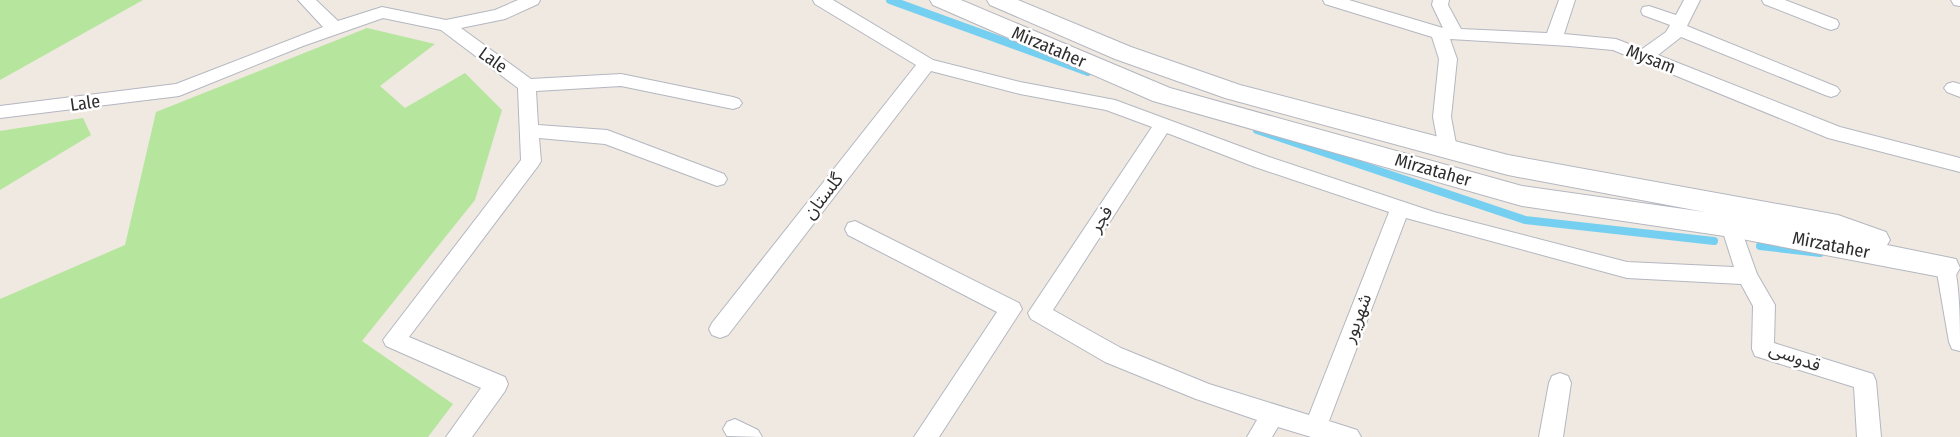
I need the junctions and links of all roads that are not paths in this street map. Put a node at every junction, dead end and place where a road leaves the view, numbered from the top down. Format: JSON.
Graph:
{"nodes":[{"id":1,"x":306,"y":0,"type":"edge"},
{"id":2,"x":532,"y":0,"type":"edge"},
{"id":3,"x":821,"y":0,"type":"edge"},
{"id":4,"x":941,"y":0,"type":"edge"},
{"id":5,"x":998,"y":0,"type":"edge"},
{"id":6,"x":1331,"y":0,"type":"edge"},
{"id":7,"x":1441,"y":0,"type":"edge"},
{"id":8,"x":1567,"y":0,"type":"edge"},
{"id":9,"x":1692,"y":0,"type":"edge"},
{"id":10,"x":1770,"y":0,"type":"edge"},
{"id":11,"x":1649,"y":11,"type":"dead end"},
{"id":12,"x":1831,"y":24,"type":"dead end"},
{"id":13,"x":446,"y":26,"type":"junction"},
{"id":14,"x":1678,"y":26,"type":"junction"},
{"id":15,"x":336,"y":28,"type":"junction"},
{"id":16,"x":1447,"y":33,"type":"junction"},
{"id":17,"x":1554,"y":39,"type":"junction"},
{"id":18,"x":1644,"y":56,"type":"junction"},
{"id":19,"x":926,"y":64,"type":"junction"},
{"id":20,"x":526,"y":85,"type":"junction"},
{"id":21,"x":1831,"y":91,"type":"dead end"},
{"id":22,"x":733,"y":103,"type":"dead end"},
{"id":23,"x":0,"y":112,"type":"edge"},
{"id":24,"x":1163,"y":124,"type":"junction"},
{"id":25,"x":529,"y":131,"type":"junction"},
{"id":26,"x":1448,"y":149,"type":"junction"},
{"id":27,"x":1960,"y":165,"type":"edge"},
{"id":28,"x":717,"y":179,"type":"dead end"},
{"id":29,"x":1400,"y":208,"type":"junction"},
{"id":30,"x":1731,"y":226,"type":"junction"},
{"id":31,"x":855,"y":229,"type":"dead end"},
{"id":32,"x":1955,"y":271,"type":"edge"},
{"id":33,"x":1747,"y":276,"type":"junction"},
{"id":34,"x":720,"y":329,"type":"dead end"},
{"id":35,"x":1960,"y":342,"type":"edge"},
{"id":36,"x":1560,"y":383,"type":"dead end"},
{"id":37,"x":1273,"y":415,"type":"junction"},
{"id":38,"x":1314,"y":428,"type":"junction"},
{"id":39,"x":458,"y":437,"type":"edge"},
{"id":40,"x":926,"y":437,"type":"edge"},
{"id":41,"x":1259,"y":437,"type":"edge"},
{"id":42,"x":1349,"y":437,"type":"edge"},
{"id":43,"x":1551,"y":437,"type":"edge"},
{"id":44,"x":1869,"y":437,"type":"edge"}],
"edges":[{"from":1,"to":15,"type":"street"},
{"from":2,"to":13,"type":"street"},
{"from":3,"to":19,"type":"street"},
{"from":4,"to":30,"type":"main road","name":"Mirzataher"},
{"from":5,"to":26,"type":"main road","name":"Mirzataher"},
{"from":6,"to":16,"type":"street","name":"Mysam"},
{"from":7,"to":16,"type":"street"},
{"from":8,"to":17,"type":"street"},
{"from":9,"to":14,"type":"street"},
{"from":10,"to":12,"type":"street"},
{"from":11,"to":14,"type":"street"},
{"from":13,"to":15,"type":"street","name":"Lale"},
{"from":13,"to":20,"type":"street","name":"Lale"},
{"from":14,"to":18,"type":"street"},
{"from":14,"to":21,"type":"street"},
{"from":15,"to":23,"type":"street","name":"Lale"},
{"from":16,"to":17,"type":"street","name":"Mysam"},
{"from":16,"to":26,"type":"street"},
{"from":17,"to":18,"type":"street","name":"Mysam"},
{"from":18,"to":27,"type":"street","name":"Mysam"},
{"from":19,"to":24,"type":"street"},
{"from":19,"to":34,"type":"street","name":"گلستان"},
{"from":20,"to":22,"type":"street"},
{"from":20,"to":25,"type":"street"},
{"from":24,"to":29,"type":"street"},
{"from":24,"to":37,"type":"street","name":"فجر"},
{"from":25,"to":28,"type":"street"},
{"from":25,"to":39,"type":"street"},
{"from":26,"to":32,"type":"main road","name":"Mirzataher"},
{"from":29,"to":33,"type":"street"},
{"from":29,"to":38,"type":"street","name":"شهریور"},
{"from":30,"to":32,"type":"main road","name":"Mirzataher"},
{"from":30,"to":33,"type":"street","name":"قدوسی"},
{"from":31,"to":40,"type":"street"},
{"from":32,"to":35,"type":"street"},
{"from":33,"to":44,"type":"street","name":"قدوسی"},
{"from":36,"to":43,"type":"street"},
{"from":37,"to":38,"type":"street"},
{"from":37,"to":41,"type":"street"},
{"from":38,"to":42,"type":"street"}]}
